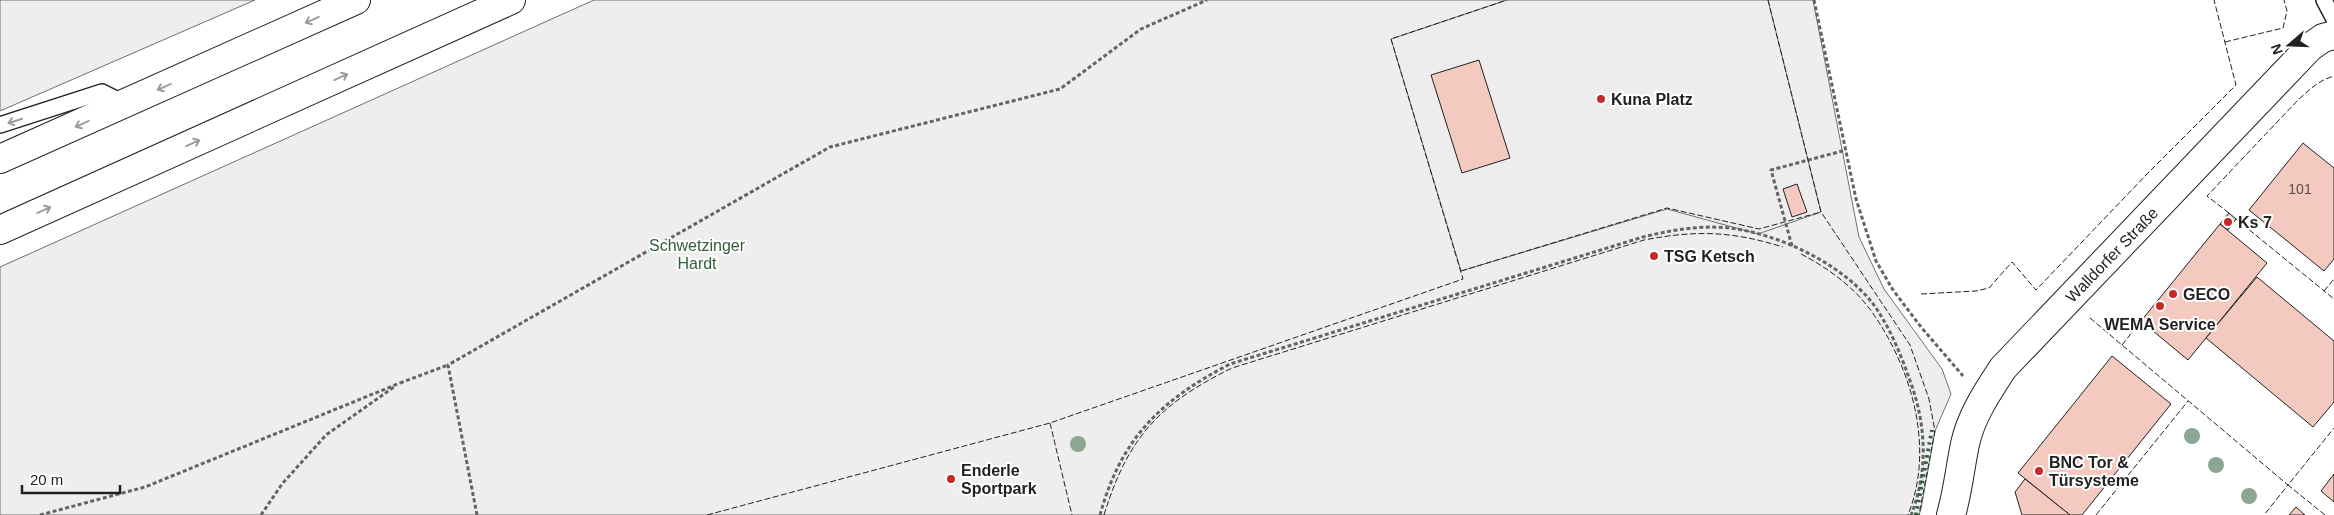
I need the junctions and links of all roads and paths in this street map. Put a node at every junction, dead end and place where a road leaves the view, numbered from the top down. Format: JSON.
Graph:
{"nodes":[{"id":1,"x":356,"y":0,"type":"edge"},
{"id":2,"x":511,"y":0,"type":"edge"},
{"id":3,"x":1207,"y":0,"type":"edge"},
{"id":4,"x":1814,"y":0,"type":"edge"},
{"id":5,"x":2324,"y":0,"type":"edge"},
{"id":6,"x":2334,"y":19,"type":"edge"},
{"id":7,"x":2334,"y":34,"type":"edge"},
{"id":8,"x":126,"y":104,"type":"junction"},
{"id":9,"x":0,"y":125,"type":"edge"},
{"id":10,"x":1846,"y":150,"type":"junction"},
{"id":11,"x":0,"y":159,"type":"edge"},
{"id":12,"x":0,"y":230,"type":"edge"},
{"id":13,"x":1792,"y":246,"type":"junction"},
{"id":14,"x":448,"y":365,"type":"junction"},
{"id":15,"x":400,"y":383,"type":"junction"},
{"id":16,"x":1982,"y":399,"type":"junction"},
{"id":17,"x":40,"y":515,"type":"edge"},
{"id":18,"x":261,"y":515,"type":"edge"},
{"id":19,"x":477,"y":515,"type":"edge"},
{"id":20,"x":1100,"y":515,"type":"edge"},
{"id":21,"x":1911,"y":515,"type":"edge"},
{"id":22,"x":1951,"y":515,"type":"edge"}],
"edges":[{"from":1,"to":8,"type":"main road","one_way":true},
{"from":12,"to":2,"type":"main road","one_way":true},
{"from":3,"to":14,"type":"path"},
{"from":4,"to":10,"type":"path"},
{"from":5,"to":6,"type":"lane"},
{"from":7,"to":16,"type":"main road","name":"Walldorfer Straße"},
{"from":8,"to":9,"type":"lane","one_way":true},
{"from":8,"to":11,"type":"main road","one_way":true},
{"from":10,"to":13,"type":"path"},
{"from":10,"to":16,"type":"path"},
{"from":13,"to":20,"type":"path"},
{"from":13,"to":21,"type":"path"},
{"from":14,"to":15,"type":"path"},
{"from":14,"to":19,"type":"path"},
{"from":15,"to":17,"type":"path"},
{"from":15,"to":18,"type":"path"},
{"from":16,"to":22,"type":"main road","name":"Walldorfer Straße"}]}
